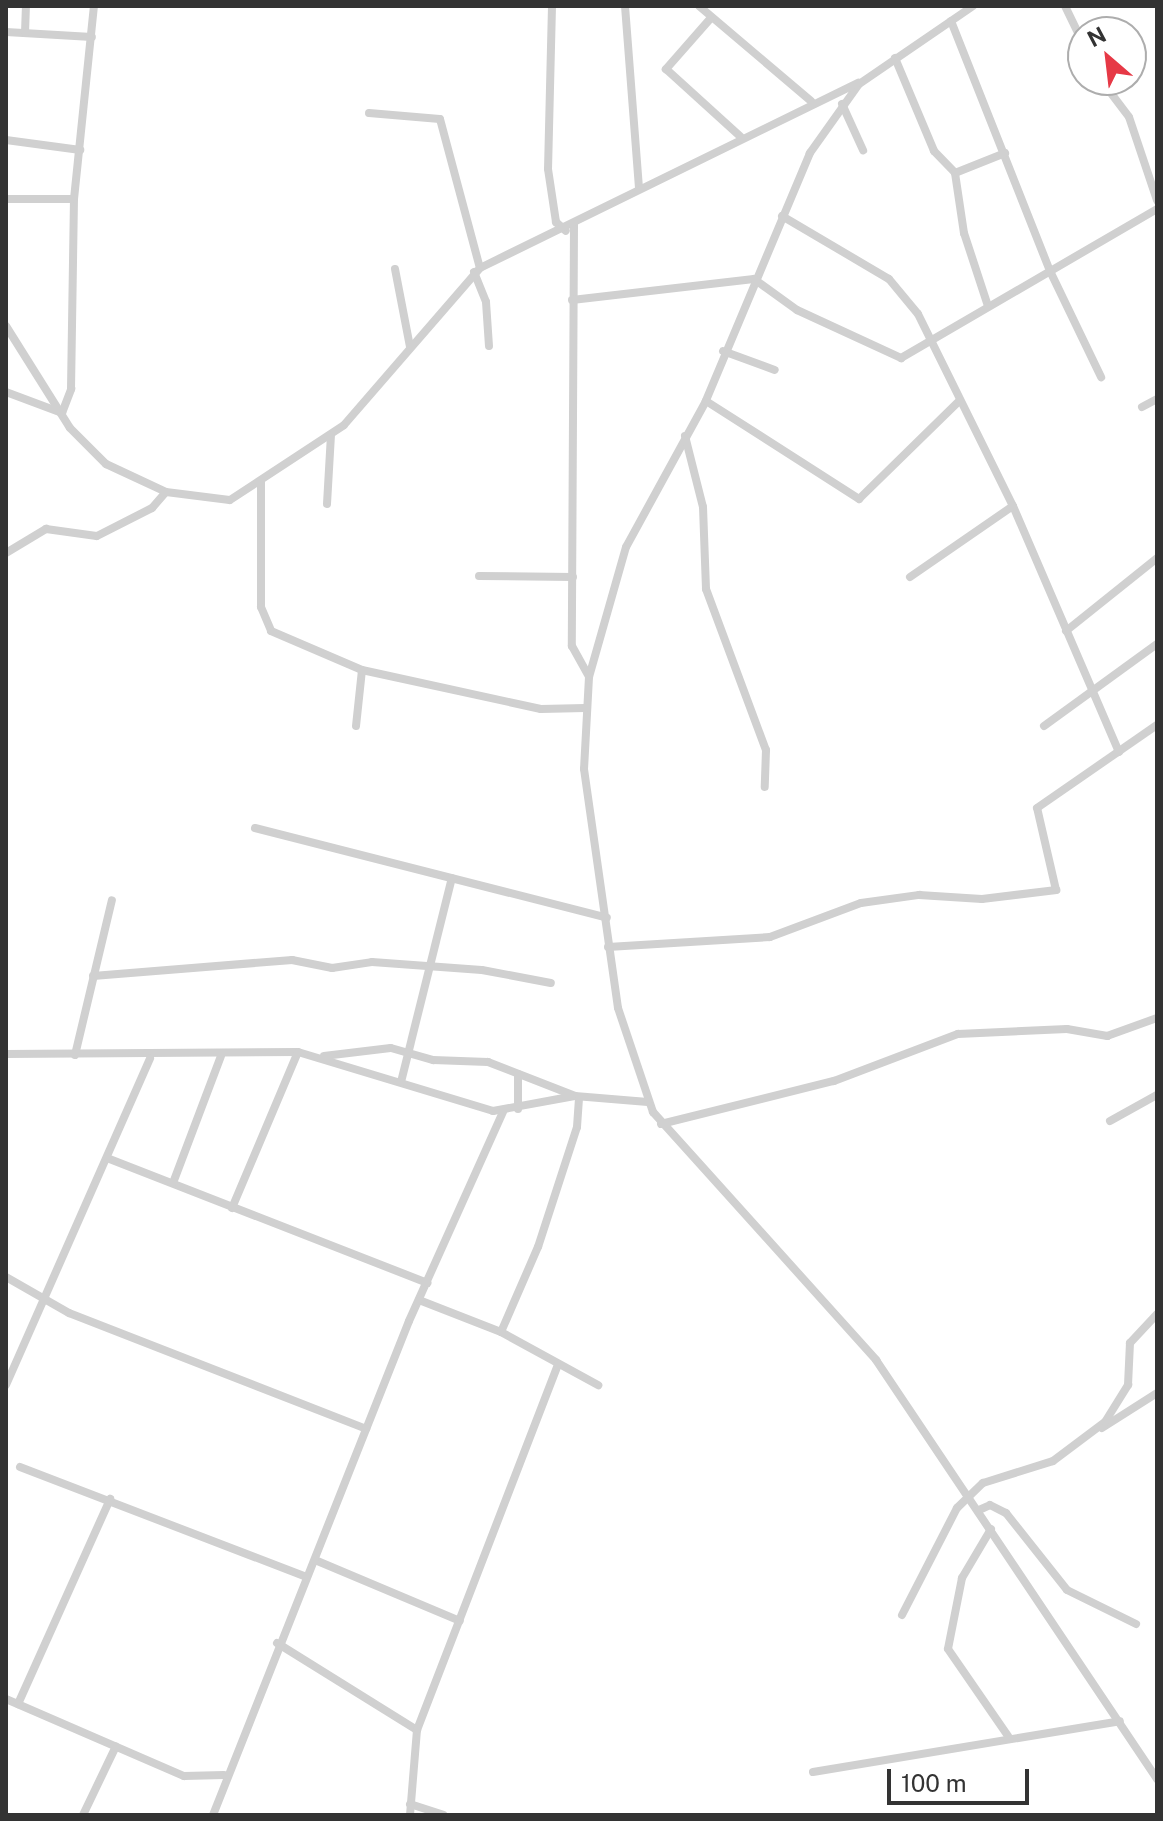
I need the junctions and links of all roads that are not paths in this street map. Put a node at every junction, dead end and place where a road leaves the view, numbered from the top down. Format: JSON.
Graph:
{"nodes":[{"id":1,"x":26,"y":6,"type":"edge"},
{"id":2,"x":94,"y":6,"type":"edge"},
{"id":3,"x":552,"y":6,"type":"edge"},
{"id":4,"x":625,"y":6,"type":"edge"},
{"id":5,"x":699,"y":6,"type":"edge"},
{"id":6,"x":973,"y":6,"type":"edge"},
{"id":7,"x":710,"y":19,"type":"junction"},
{"id":8,"x":951,"y":21,"type":"junction"},
{"id":9,"x":6,"y":32,"type":"edge"},
{"id":10,"x":25,"y":33,"type":"junction"},
{"id":11,"x":92,"y":37,"type":"junction"},
{"id":12,"x":895,"y":58,"type":"junction"},
{"id":13,"x":881,"y":74,"type":"junction"},
{"id":14,"x":1113,"y":96,"type":"edge"},
{"id":15,"x":811,"y":101,"type":"junction"},
{"id":16,"x":842,"y":104,"type":"junction"},
{"id":17,"x":369,"y":113,"type":"dead end"},
{"id":18,"x":740,"y":136,"type":"junction"},
{"id":19,"x":6,"y":140,"type":"edge"},
{"id":20,"x":80,"y":150,"type":"junction"},
{"id":21,"x":863,"y":150,"type":"dead end"},
{"id":22,"x":1005,"y":153,"type":"junction"},
{"id":23,"x":955,"y":173,"type":"junction"},
{"id":24,"x":639,"y":188,"type":"junction"},
{"id":25,"x":6,"y":199,"type":"edge"},
{"id":26,"x":74,"y":199,"type":"junction"},
{"id":27,"x":1157,"y":200,"type":"edge"},
{"id":28,"x":1157,"y":209,"type":"edge"},
{"id":29,"x":782,"y":216,"type":"junction"},
{"id":30,"x":575,"y":221,"type":"junction"},
{"id":31,"x":566,"y":231,"type":"junction"},
{"id":32,"x":395,"y":269,"type":"dead end"},
{"id":33,"x":477,"y":270,"type":"junction"},
{"id":34,"x":1050,"y":271,"type":"junction"},
{"id":35,"x":754,"y":279,"type":"junction"},
{"id":36,"x":572,"y":300,"type":"junction"},
{"id":37,"x":988,"y":306,"type":"junction"},
{"id":38,"x":6,"y":326,"type":"edge"},
{"id":39,"x":932,"y":339,"type":"junction"},
{"id":40,"x":489,"y":346,"type":"dead end"},
{"id":41,"x":410,"y":347,"type":"junction"},
{"id":42,"x":723,"y":351,"type":"junction"},
{"id":43,"x":775,"y":370,"type":"dead end"},
{"id":44,"x":1101,"y":377,"type":"dead end"},
{"id":45,"x":6,"y":392,"type":"edge"},
{"id":46,"x":1157,"y":399,"type":"edge"},
{"id":47,"x":706,"y":401,"type":"junction"},
{"id":48,"x":959,"y":401,"type":"junction"},
{"id":49,"x":1142,"y":407,"type":"dead end"},
{"id":50,"x":62,"y":413,"type":"junction"},
{"id":51,"x":331,"y":435,"type":"junction"},
{"id":52,"x":685,"y":436,"type":"junction"},
{"id":53,"x":261,"y":482,"type":"junction"},
{"id":54,"x":166,"y":492,"type":"junction"},
{"id":55,"x":327,"y":504,"type":"dead end"},
{"id":56,"x":1013,"y":506,"type":"junction"},
{"id":57,"x":6,"y":553,"type":"edge"},
{"id":58,"x":1157,"y":558,"type":"edge"},
{"id":59,"x":479,"y":576,"type":"dead end"},
{"id":60,"x":573,"y":577,"type":"junction"},
{"id":61,"x":910,"y":577,"type":"dead end"},
{"id":62,"x":1066,"y":631,"type":"junction"},
{"id":63,"x":1157,"y":644,"type":"edge"},
{"id":64,"x":362,"y":670,"type":"junction"},
{"id":65,"x":589,"y":677,"type":"junction"},
{"id":66,"x":1092,"y":692,"type":"junction"},
{"id":67,"x":585,"y":708,"type":"junction"},
{"id":68,"x":1157,"y":725,"type":"edge"},
{"id":69,"x":356,"y":726,"type":"dead end"},
{"id":70,"x":1044,"y":726,"type":"dead end"},
{"id":71,"x":1119,"y":752,"type":"junction"},
{"id":72,"x":765,"y":787,"type":"dead end"},
{"id":73,"x":255,"y":828,"type":"dead end"},
{"id":74,"x":452,"y":878,"type":"junction"},
{"id":75,"x":112,"y":900,"type":"dead end"},
{"id":76,"x":607,"y":918,"type":"junction"},
{"id":77,"x":608,"y":947,"type":"junction"},
{"id":78,"x":427,"y":966,"type":"junction"},
{"id":79,"x":93,"y":976,"type":"junction"},
{"id":80,"x":551,"y":983,"type":"dead end"},
{"id":81,"x":1156,"y":1020,"type":"edge"},
{"id":82,"x":298,"y":1052,"type":"junction"},
{"id":83,"x":6,"y":1054,"type":"edge"},
{"id":84,"x":75,"y":1055,"type":"junction"},
{"id":85,"x":221,"y":1056,"type":"junction"},
{"id":86,"x":410,"y":1056,"type":"junction"},
{"id":87,"x":319,"y":1057,"type":"junction"},
{"id":88,"x":150,"y":1058,"type":"junction"},
{"id":89,"x":518,"y":1074,"type":"junction"},
{"id":90,"x":401,"y":1082,"type":"junction"},
{"id":91,"x":1157,"y":1095,"type":"edge"},
{"id":92,"x":577,"y":1097,"type":"junction"},
{"id":93,"x":648,"y":1102,"type":"junction"},
{"id":94,"x":518,"y":1109,"type":"junction"},
{"id":95,"x":504,"y":1110,"type":"junction"},
{"id":96,"x":1110,"y":1121,"type":"dead end"},
{"id":97,"x":661,"y":1124,"type":"junction"},
{"id":98,"x":107,"y":1158,"type":"junction"},
{"id":99,"x":173,"y":1183,"type":"junction"},
{"id":100,"x":232,"y":1208,"type":"junction"},
{"id":101,"x":6,"y":1277,"type":"edge"},
{"id":102,"x":427,"y":1283,"type":"junction"},
{"id":103,"x":47,"y":1295,"type":"junction"},
{"id":104,"x":419,"y":1300,"type":"junction"},
{"id":105,"x":1157,"y":1314,"type":"edge"},
{"id":106,"x":501,"y":1332,"type":"junction"},
{"id":107,"x":558,"y":1364,"type":"junction"},
{"id":108,"x":6,"y":1385,"type":"edge"},
{"id":109,"x":598,"y":1385,"type":"dead end"},
{"id":110,"x":1157,"y":1393,"type":"edge"},
{"id":111,"x":366,"y":1429,"type":"junction"},
{"id":112,"x":1098,"y":1430,"type":"junction"},
{"id":113,"x":20,"y":1467,"type":"dead end"},
{"id":114,"x":970,"y":1497,"type":"junction"},
{"id":115,"x":110,"y":1499,"type":"junction"},
{"id":116,"x":979,"y":1510,"type":"junction"},
{"id":117,"x":991,"y":1529,"type":"junction"},
{"id":118,"x":315,"y":1560,"type":"junction"},
{"id":119,"x":307,"y":1577,"type":"junction"},
{"id":120,"x":902,"y":1615,"type":"dead end"},
{"id":121,"x":460,"y":1621,"type":"junction"},
{"id":122,"x":1136,"y":1624,"type":"dead end"},
{"id":123,"x":277,"y":1643,"type":"junction"},
{"id":124,"x":6,"y":1699,"type":"edge"},
{"id":125,"x":18,"y":1704,"type":"junction"},
{"id":126,"x":1120,"y":1721,"type":"junction"},
{"id":127,"x":417,"y":1730,"type":"junction"},
{"id":128,"x":1008,"y":1736,"type":"junction"},
{"id":129,"x":116,"y":1746,"type":"junction"},
{"id":130,"x":813,"y":1772,"type":"dead end"},
{"id":131,"x":224,"y":1775,"type":"junction"},
{"id":132,"x":1157,"y":1779,"type":"edge"},
{"id":133,"x":410,"y":1804,"type":"junction"},
{"id":134,"x":83,"y":1815,"type":"edge"},
{"id":135,"x":213,"y":1815,"type":"edge"},
{"id":136,"x":410,"y":1815,"type":"edge"},
{"id":137,"x":443,"y":1815,"type":"edge"}],
"edges":[{"from":1,"to":10,"type":"street"},
{"from":2,"to":11,"type":"street"},
{"from":3,"to":31,"type":"street"},
{"from":4,"to":24,"type":"street"},
{"from":5,"to":7,"type":"street"},
{"from":6,"to":8,"type":"street"},
{"from":7,"to":15,"type":"street"},
{"from":7,"to":18,"type":"street"},
{"from":8,"to":12,"type":"street"},
{"from":8,"to":22,"type":"street"},
{"from":9,"to":10,"type":"street"},
{"from":10,"to":11,"type":"street"},
{"from":11,"to":20,"type":"street"},
{"from":12,"to":13,"type":"street"},
{"from":12,"to":23,"type":"street"},
{"from":13,"to":15,"type":"street"},
{"from":13,"to":16,"type":"street"},
{"from":14,"to":27,"type":"street"},
{"from":15,"to":18,"type":"street"},
{"from":16,"to":21,"type":"street"},
{"from":16,"to":29,"type":"street"},
{"from":17,"to":33,"type":"street"},
{"from":18,"to":24,"type":"street"},
{"from":19,"to":20,"type":"street"},
{"from":20,"to":26,"type":"street"},
{"from":22,"to":23,"type":"street"},
{"from":22,"to":34,"type":"street"},
{"from":23,"to":37,"type":"street"},
{"from":24,"to":30,"type":"street"},
{"from":25,"to":26,"type":"street"},
{"from":26,"to":50,"type":"street"},
{"from":28,"to":34,"type":"street"},
{"from":29,"to":35,"type":"street"},
{"from":29,"to":39,"type":"street"},
{"from":30,"to":31,"type":"street"},
{"from":30,"to":36,"type":"street"},
{"from":31,"to":33,"type":"street"},
{"from":32,"to":41,"type":"street"},
{"from":33,"to":40,"type":"street"},
{"from":33,"to":41,"type":"street"},
{"from":34,"to":37,"type":"street"},
{"from":34,"to":44,"type":"street"},
{"from":35,"to":36,"type":"street"},
{"from":35,"to":39,"type":"street"},
{"from":35,"to":42,"type":"street"},
{"from":36,"to":60,"type":"street"},
{"from":37,"to":39,"type":"street"},
{"from":38,"to":50,"type":"street"},
{"from":39,"to":48,"type":"street"},
{"from":41,"to":51,"type":"street"},
{"from":42,"to":43,"type":"street"},
{"from":42,"to":47,"type":"street"},
{"from":45,"to":50,"type":"street"},
{"from":46,"to":49,"type":"street"},
{"from":47,"to":48,"type":"street"},
{"from":47,"to":52,"type":"street"},
{"from":48,"to":56,"type":"street"},
{"from":50,"to":54,"type":"street"},
{"from":51,"to":53,"type":"street"},
{"from":51,"to":55,"type":"street"},
{"from":52,"to":65,"type":"street"},
{"from":52,"to":72,"type":"street"},
{"from":53,"to":54,"type":"street"},
{"from":53,"to":64,"type":"street"},
{"from":54,"to":57,"type":"street"},
{"from":56,"to":61,"type":"street"},
{"from":56,"to":62,"type":"street"},
{"from":58,"to":62,"type":"street"},
{"from":59,"to":60,"type":"street"},
{"from":60,"to":65,"type":"street"},
{"from":62,"to":66,"type":"street"},
{"from":63,"to":66,"type":"street"},
{"from":64,"to":67,"type":"street"},
{"from":64,"to":69,"type":"street"},
{"from":65,"to":67,"type":"street"},
{"from":66,"to":70,"type":"street"},
{"from":66,"to":71,"type":"street"},
{"from":67,"to":76,"type":"street"},
{"from":68,"to":71,"type":"street"},
{"from":71,"to":77,"type":"street"},
{"from":73,"to":74,"type":"street"},
{"from":74,"to":76,"type":"street"},
{"from":74,"to":78,"type":"street"},
{"from":75,"to":79,"type":"street"},
{"from":76,"to":77,"type":"street"},
{"from":77,"to":93,"type":"street"},
{"from":78,"to":79,"type":"street"},
{"from":78,"to":80,"type":"street"},
{"from":78,"to":86,"type":"street"},
{"from":79,"to":84,"type":"street"},
{"from":81,"to":97,"type":"street"},
{"from":82,"to":85,"type":"street"},
{"from":82,"to":87,"type":"street"},
{"from":82,"to":100,"type":"street"},
{"from":83,"to":84,"type":"street"},
{"from":84,"to":88,"type":"street"},
{"from":85,"to":88,"type":"street"},
{"from":85,"to":99,"type":"street"},
{"from":86,"to":87,"type":"street"},
{"from":86,"to":89,"type":"street"},
{"from":86,"to":90,"type":"street"},
{"from":87,"to":90,"type":"street"},
{"from":88,"to":98,"type":"street"},
{"from":89,"to":92,"type":"street"},
{"from":89,"to":94,"type":"street"},
{"from":90,"to":95,"type":"street"},
{"from":91,"to":96,"type":"street"},
{"from":92,"to":93,"type":"street"},
{"from":92,"to":94,"type":"street"},
{"from":92,"to":106,"type":"street"},
{"from":93,"to":97,"type":"street"},
{"from":94,"to":95,"type":"street"},
{"from":95,"to":102,"type":"street"},
{"from":97,"to":114,"type":"street"},
{"from":98,"to":99,"type":"street"},
{"from":98,"to":103,"type":"street"},
{"from":99,"to":100,"type":"street"},
{"from":100,"to":102,"type":"street"},
{"from":101,"to":103,"type":"street"},
{"from":102,"to":104,"type":"street"},
{"from":103,"to":108,"type":"street"},
{"from":103,"to":111,"type":"street"},
{"from":104,"to":106,"type":"street"},
{"from":104,"to":111,"type":"street"},
{"from":105,"to":112,"type":"street"},
{"from":106,"to":107,"type":"street"},
{"from":107,"to":109,"type":"street"},
{"from":107,"to":121,"type":"street"},
{"from":110,"to":112,"type":"street"},
{"from":111,"to":118,"type":"street"},
{"from":112,"to":114,"type":"street"},
{"from":113,"to":115,"type":"street"},
{"from":114,"to":116,"type":"street"},
{"from":114,"to":120,"type":"street"},
{"from":115,"to":119,"type":"street"},
{"from":115,"to":125,"type":"street"},
{"from":116,"to":117,"type":"street"},
{"from":116,"to":122,"type":"street"},
{"from":117,"to":126,"type":"street"},
{"from":117,"to":128,"type":"street"},
{"from":118,"to":119,"type":"street"},
{"from":118,"to":121,"type":"street"},
{"from":119,"to":123,"type":"street"},
{"from":121,"to":127,"type":"street"},
{"from":123,"to":127,"type":"street"},
{"from":123,"to":131,"type":"street"},
{"from":124,"to":125,"type":"street"},
{"from":125,"to":129,"type":"street"},
{"from":126,"to":128,"type":"street"},
{"from":126,"to":132,"type":"street"},
{"from":127,"to":133,"type":"street"},
{"from":128,"to":130,"type":"street"},
{"from":129,"to":131,"type":"street"},
{"from":129,"to":134,"type":"street"},
{"from":131,"to":135,"type":"street"},
{"from":133,"to":136,"type":"street"},
{"from":133,"to":137,"type":"street"}]}
